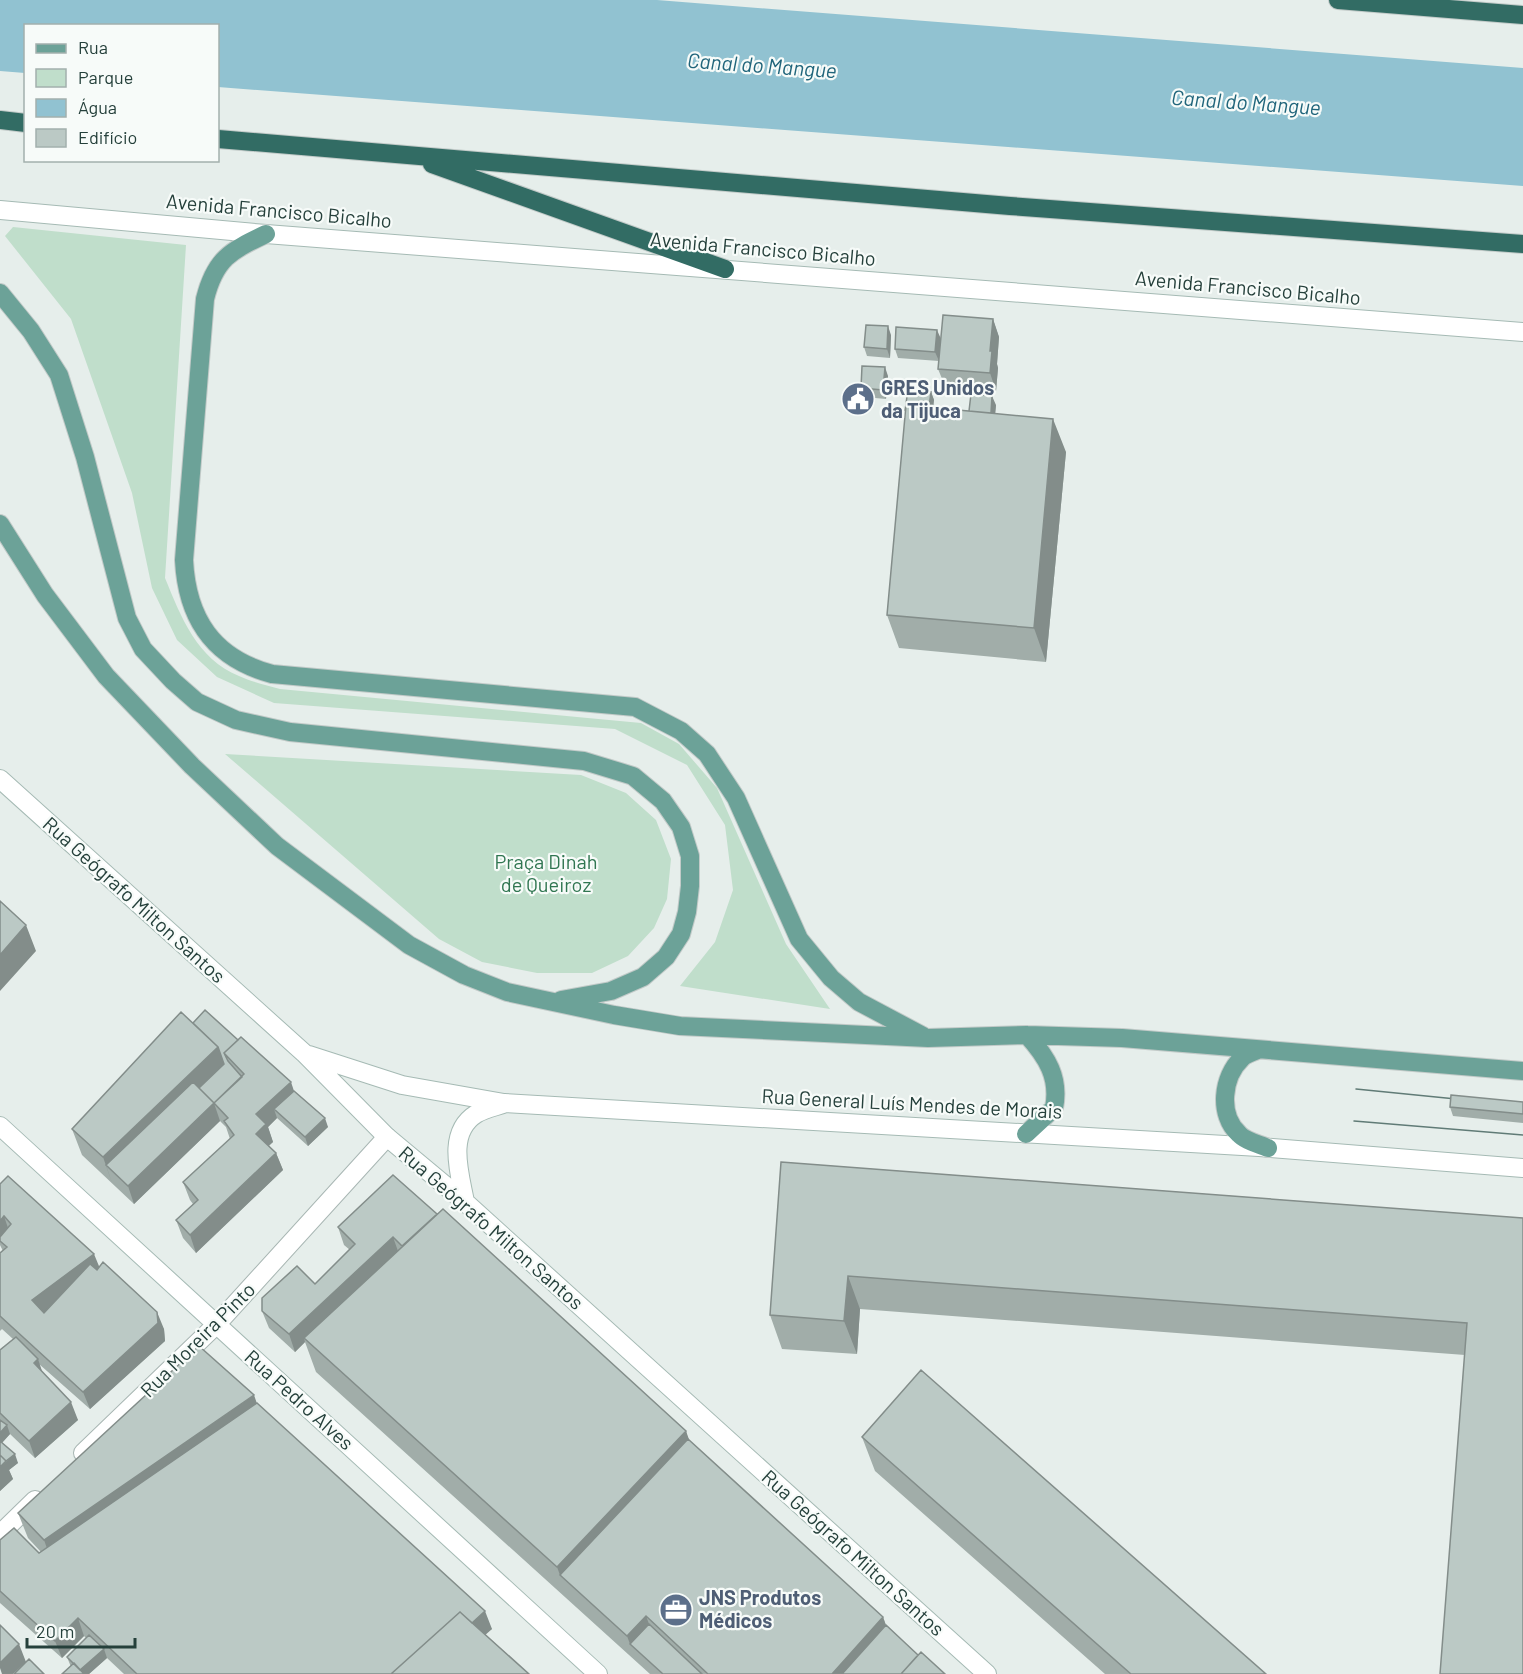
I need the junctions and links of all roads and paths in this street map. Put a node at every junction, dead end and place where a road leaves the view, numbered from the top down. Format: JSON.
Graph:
{"nodes":[{"id":1,"x":1338,"y":0,"type":"edge"},
{"id":2,"x":1437,"y":0,"type":"edge"},
{"id":3,"x":1393,"y":4,"type":"junction"},
{"id":4,"x":1523,"y":15,"type":"edge"},
{"id":5,"x":0,"y":120,"type":"edge"},
{"id":6,"x":24,"y":123,"type":"edge"},
{"id":7,"x":219,"y":139,"type":"edge"},
{"id":8,"x":408,"y":155,"type":"junction"},
{"id":9,"x":0,"y":210,"type":"edge"},
{"id":10,"x":266,"y":234,"type":"junction"},
{"id":11,"x":1523,"y":244,"type":"edge"},
{"id":12,"x":725,"y":269,"type":"junction"},
{"id":13,"x":0,"y":293,"type":"edge"},
{"id":14,"x":1523,"y":332,"type":"edge"},
{"id":15,"x":0,"y":524,"type":"edge"},
{"id":16,"x":0,"y":779,"type":"edge"},
{"id":17,"x":554,"y":1001,"type":"junction"},
{"id":18,"x":1027,"y":1035,"type":"junction"},
{"id":19,"x":928,"y":1038,"type":"junction"},
{"id":20,"x":1258,"y":1050,"type":"junction"},
{"id":21,"x":304,"y":1053,"type":"junction"},
{"id":22,"x":1523,"y":1071,"type":"edge"},
{"id":23,"x":504,"y":1103,"type":"junction"},
{"id":24,"x":0,"y":1126,"type":"edge"},
{"id":25,"x":1026,"y":1134,"type":"junction"},
{"id":26,"x":387,"y":1137,"type":"junction"},
{"id":27,"x":1268,"y":1148,"type":"junction"},
{"id":28,"x":1523,"y":1168,"type":"edge"},
{"id":29,"x":465,"y":1202,"type":"junction"},
{"id":30,"x":217,"y":1324,"type":"junction"},
{"id":31,"x":75,"y":1461,"type":"edge"},
{"id":32,"x":50,"y":1486,"type":"edge"},
{"id":33,"x":0,"y":1534,"type":"edge"},
{"id":34,"x":598,"y":1674,"type":"edge"},
{"id":35,"x":987,"y":1674,"type":"edge"}],
"edges":[{"from":1,"to":3,"type":"highway"},
{"from":2,"to":3,"type":"highway"},
{"from":3,"to":4,"type":"highway"},
{"from":5,"to":6,"type":"highway"},
{"from":7,"to":8,"type":"highway"},
{"from":8,"to":11,"type":"highway"},
{"from":8,"to":12,"type":"highway"},
{"from":9,"to":10,"type":"main road","name":"Avenida Francisco Bicalho"},
{"from":10,"to":12,"type":"main road","name":"Avenida Francisco Bicalho"},
{"from":10,"to":19,"type":"main road"},
{"from":12,"to":14,"type":"main road","name":"Avenida Francisco Bicalho"},
{"from":13,"to":17,"type":"main road"},
{"from":15,"to":17,"type":"main road"},
{"from":16,"to":21,"type":"main road","name":"Rua Geógrafo Milton Santos"},
{"from":17,"to":19,"type":"main road"},
{"from":18,"to":19,"type":"main road"},
{"from":18,"to":20,"type":"main road"},
{"from":18,"to":25,"type":"main road"},
{"from":20,"to":22,"type":"main road"},
{"from":20,"to":27,"type":"main road"},
{"from":21,"to":23,"type":"main road","name":"Rua General Luís Mendes de Morais"},
{"from":21,"to":26,"type":"main road","name":"Rua Geógrafo Milton Santos"},
{"from":23,"to":25,"type":"main road","name":"Rua General Luís Mendes de Morais"},
{"from":23,"to":29,"type":"main road"},
{"from":24,"to":30,"type":"main road","name":"Rua Pedro Alves"},
{"from":25,"to":27,"type":"main road","name":"Rua General Luís Mendes de Morais"},
{"from":26,"to":29,"type":"main road","name":"Rua Geógrafo Milton Santos"},
{"from":26,"to":30,"type":"main road","name":"Rua Moreira Pinto"},
{"from":27,"to":28,"type":"main road","name":"Rua General Luís Mendes de Morais"},
{"from":29,"to":35,"type":"main road","name":"Rua Geógrafo Milton Santos"},
{"from":30,"to":31,"type":"main road","name":"Rua Moreira Pinto"},
{"from":30,"to":34,"type":"main road","name":"Rua Pedro Alves"},
{"from":32,"to":33,"type":"main road"}]}
